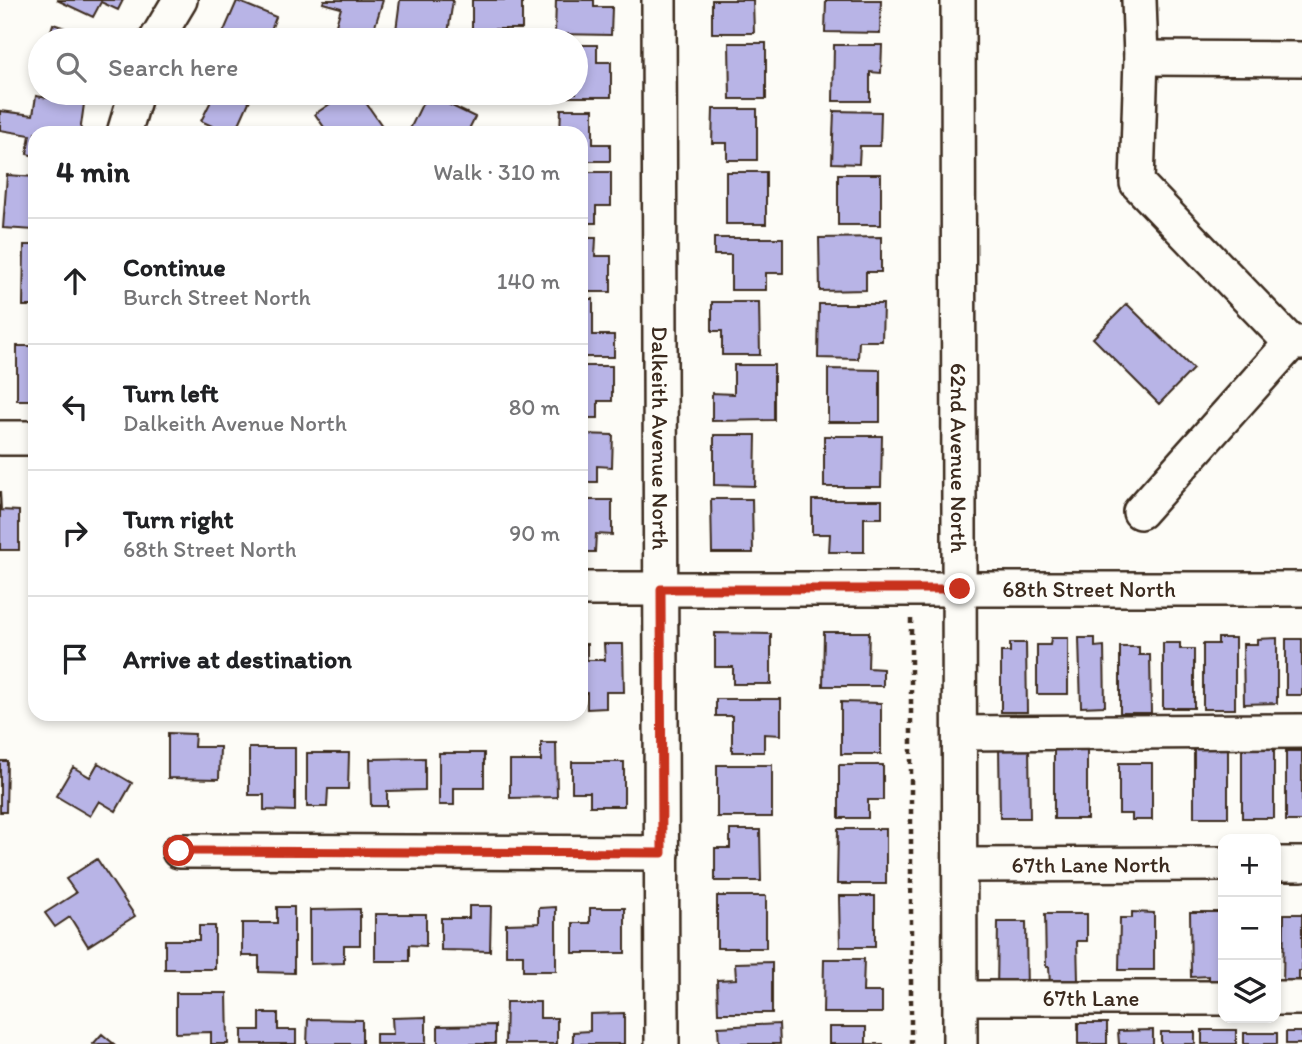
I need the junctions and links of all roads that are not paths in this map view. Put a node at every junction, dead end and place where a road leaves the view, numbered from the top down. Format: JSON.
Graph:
{"nodes":[{"id":1,"x":180,"y":0,"type":"edge"},
{"id":2,"x":659,"y":0,"type":"edge"},
{"id":3,"x":958,"y":0,"type":"edge"},
{"id":4,"x":1139,"y":0,"type":"edge"},
{"id":5,"x":163,"y":28,"type":"edge"},
{"id":6,"x":1142,"y":58,"type":"junction"},
{"id":7,"x":1302,"y":59,"type":"edge"},
{"id":8,"x":132,"y":105,"type":"edge"},
{"id":9,"x":126,"y":126,"type":"edge"},
{"id":10,"x":1297,"y":343,"type":"edge"},
{"id":11,"x":0,"y":438,"type":"edge"},
{"id":12,"x":28,"y":438,"type":"edge"},
{"id":13,"x":1140,"y":512,"type":"dead end"},
{"id":14,"x":588,"y":589,"type":"edge"},
{"id":15,"x":661,"y":589,"type":"junction"},
{"id":16,"x":960,"y":589,"type":"junction"},
{"id":17,"x":1302,"y":589,"type":"edge"},
{"id":18,"x":1301,"y":731,"type":"edge"},
{"id":19,"x":960,"y":733,"type":"junction"},
{"id":20,"x":179,"y":851,"type":"dead end"},
{"id":21,"x":662,"y":853,"type":"junction"},
{"id":22,"x":1218,"y":864,"type":"edge"},
{"id":23,"x":1281,"y":864,"type":"edge"},
{"id":24,"x":1302,"y":864,"type":"edge"},
{"id":25,"x":960,"y":865,"type":"junction"},
{"id":26,"x":960,"y":998,"type":"junction"},
{"id":27,"x":1218,"y":998,"type":"edge"},
{"id":28,"x":1281,"y":998,"type":"edge"},
{"id":29,"x":1302,"y":998,"type":"edge"},
{"id":30,"x":662,"y":1044,"type":"edge"},
{"id":31,"x":960,"y":1044,"type":"edge"}],
"edges":[{"from":1,"to":5,"type":"street"},
{"from":2,"to":15,"type":"street","name":"Dalkeith Avenue North"},
{"from":3,"to":16,"type":"street","name":"62nd Avenue North"},
{"from":4,"to":6,"type":"street"},
{"from":6,"to":7,"type":"street"},
{"from":6,"to":10,"type":"street"},
{"from":8,"to":9,"type":"street"},
{"from":10,"to":13,"type":"street"},
{"from":11,"to":12,"type":"street"},
{"from":14,"to":15,"type":"street","name":"68th Street North"},
{"from":15,"to":16,"type":"street","name":"68th Street North"},
{"from":15,"to":21,"type":"street","name":"Dalkeith Avenue North"},
{"from":16,"to":17,"type":"street","name":"68th Street North"},
{"from":16,"to":19,"type":"street","name":"62nd Avenue North"},
{"from":18,"to":19,"type":"street"},
{"from":19,"to":25,"type":"street","name":"62nd Avenue North"},
{"from":20,"to":21,"type":"street"},
{"from":21,"to":30,"type":"street","name":"Dalkeith Avenue North"},
{"from":22,"to":25,"type":"street","name":"67th Lane North"},
{"from":23,"to":24,"type":"street"},
{"from":25,"to":26,"type":"street","name":"62nd Avenue North"},
{"from":26,"to":27,"type":"street","name":"67th Lane"},
{"from":26,"to":31,"type":"street","name":"62nd Avenue North"},
{"from":28,"to":29,"type":"street"}]}
